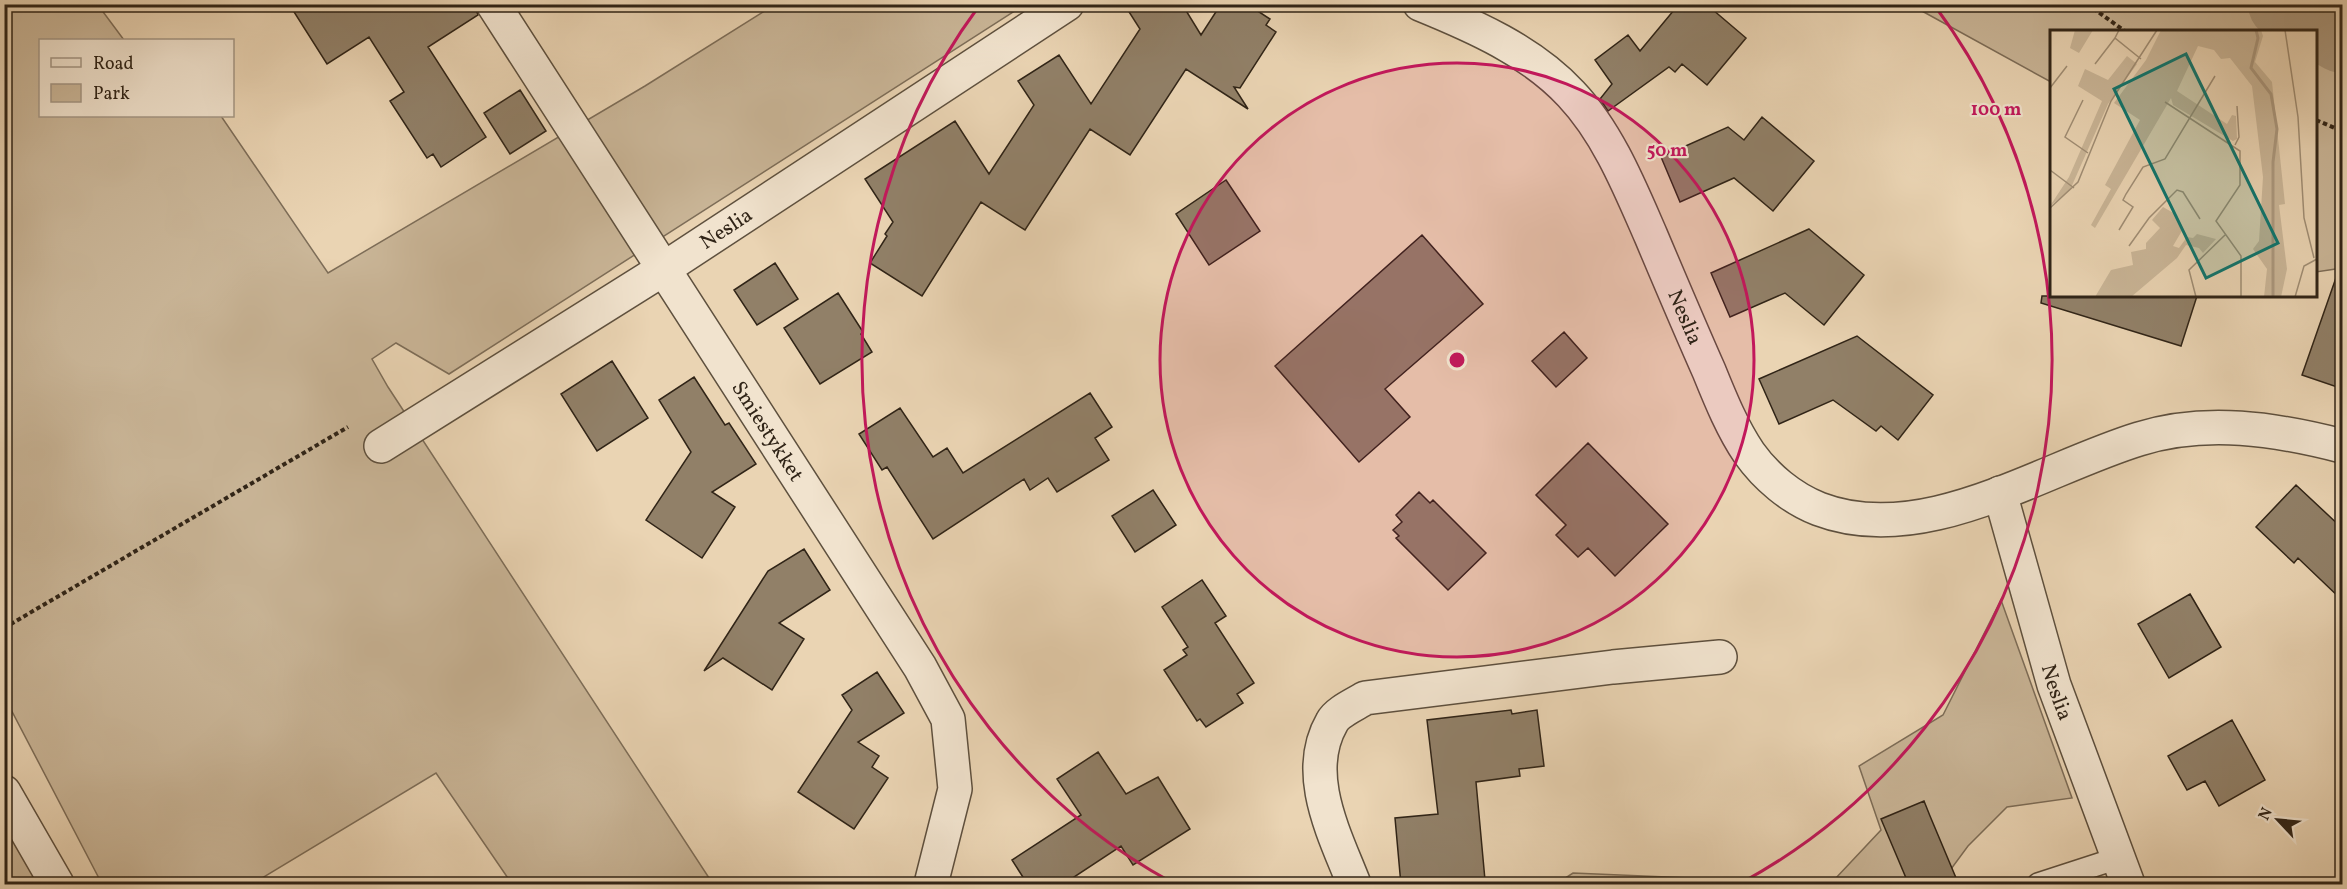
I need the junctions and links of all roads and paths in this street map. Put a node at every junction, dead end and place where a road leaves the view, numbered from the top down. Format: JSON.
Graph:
{"nodes":[{"id":1,"x":493,"y":4,"type":"edge"},
{"id":2,"x":1068,"y":4,"type":"edge"},
{"id":3,"x":1420,"y":4,"type":"edge"},
{"id":4,"x":2087,"y":4,"type":"edge"},
{"id":5,"x":2123,"y":30,"type":"edge"},
{"id":6,"x":2317,"y":120,"type":"edge"},
{"id":7,"x":2343,"y":131,"type":"edge"},
{"id":8,"x":665,"y":268,"type":"junction"},
{"id":9,"x":350,"y":426,"type":"dead end"},
{"id":10,"x":381,"y":446,"type":"dead end"},
{"id":11,"x":2343,"y":446,"type":"edge"},
{"id":12,"x":2001,"y":493,"type":"junction"},
{"id":13,"x":4,"y":628,"type":"edge"},
{"id":14,"x":1720,"y":657,"type":"dead end"},
{"id":15,"x":4,"y":792,"type":"edge"},
{"id":16,"x":2123,"y":871,"type":"edge"},
{"id":17,"x":57,"y":885,"type":"edge"},
{"id":18,"x":931,"y":885,"type":"edge"},
{"id":19,"x":1354,"y":885,"type":"edge"},
{"id":20,"x":2038,"y":885,"type":"edge"}],
"edges":[{"from":1,"to":8,"type":"street","name":"Smiestykket"},
{"from":2,"to":8,"type":"street","name":"Neslia"},
{"from":3,"to":12,"type":"street","name":"Neslia"},
{"from":4,"to":5,"type":"path"},
{"from":6,"to":7,"type":"path"},
{"from":8,"to":10,"type":"street","name":"Neslia"},
{"from":8,"to":18,"type":"street","name":"Smiestykket"},
{"from":9,"to":13,"type":"path"},
{"from":11,"to":12,"type":"street","name":"Neslia"},
{"from":12,"to":16,"type":"street","name":"Neslia"},
{"from":14,"to":19,"type":"street"},
{"from":15,"to":17,"type":"street"},
{"from":16,"to":20,"type":"lane"}]}
